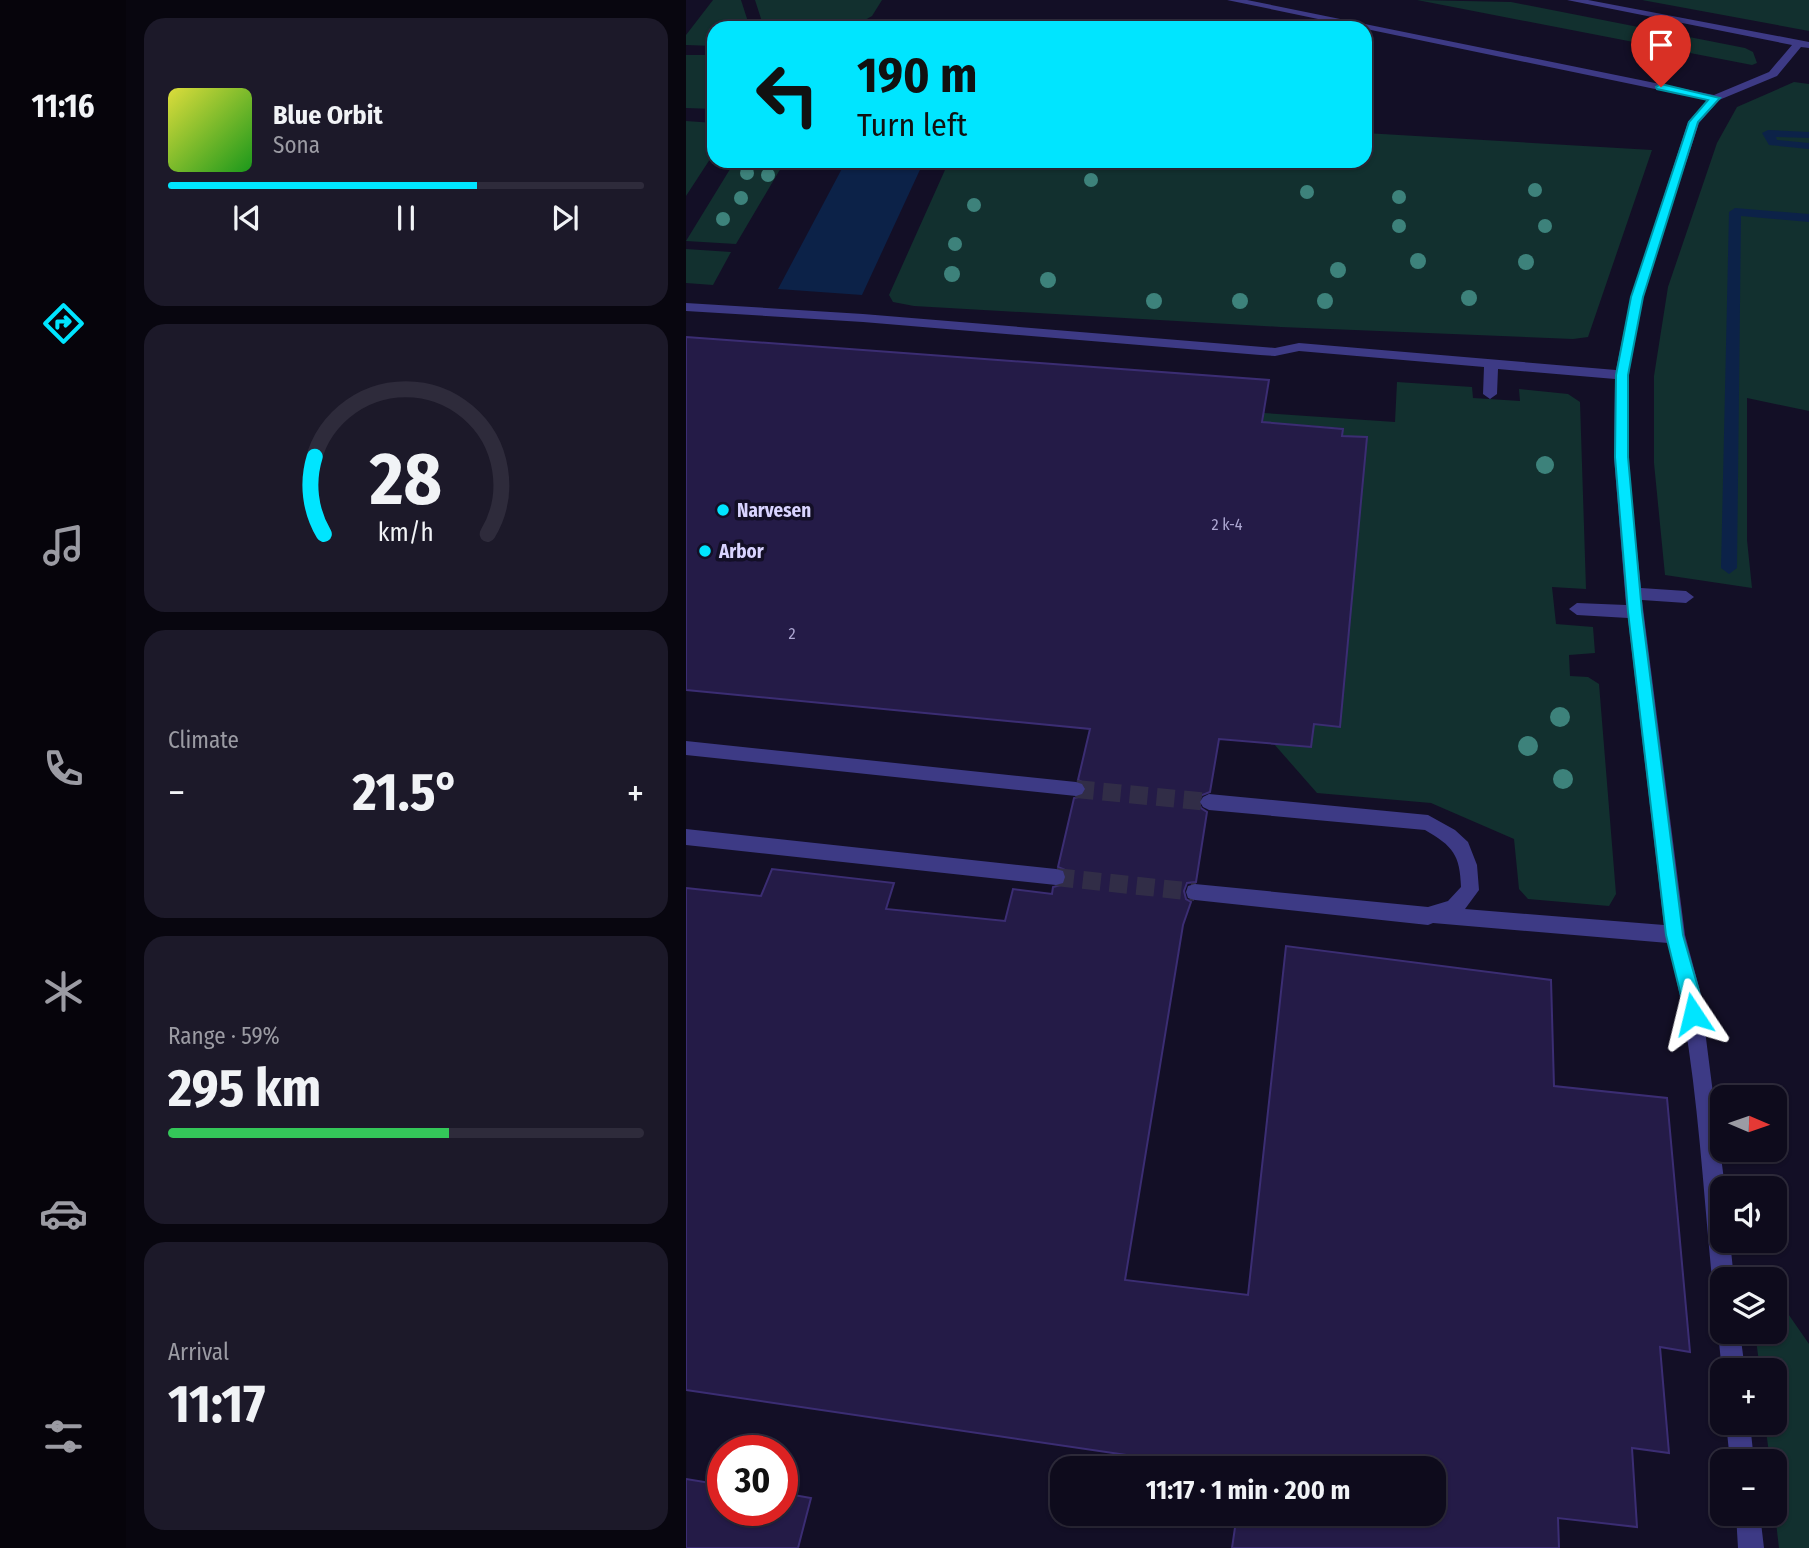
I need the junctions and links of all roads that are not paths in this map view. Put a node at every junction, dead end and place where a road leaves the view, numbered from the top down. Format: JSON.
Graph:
{"nodes":[{"id":1,"x":1232,"y":0,"type":"edge"},
{"id":2,"x":1572,"y":0,"type":"edge"},
{"id":3,"x":1336,"y":21,"type":"edge"},
{"id":4,"x":1372,"y":28,"type":"edge"},
{"id":5,"x":1804,"y":44,"type":"edge"},
{"id":6,"x":1715,"y":98,"type":"junction"},
{"id":7,"x":686,"y":307,"type":"edge"},
{"id":8,"x":1491,"y":363,"type":"junction"},
{"id":9,"x":1622,"y":375,"type":"junction"},
{"id":10,"x":1490,"y":394,"type":"dead end"},
{"id":11,"x":1633,"y":593,"type":"junction"},
{"id":12,"x":1686,"y":597,"type":"dead end"},
{"id":13,"x":1577,"y":609,"type":"dead end"},
{"id":14,"x":1635,"y":612,"type":"junction"},
{"id":15,"x":687,"y":752,"type":"edge"},
{"id":16,"x":1076,"y":789,"type":"tunnel mouth"},
{"id":17,"x":1209,"y":802,"type":"tunnel mouth"},
{"id":18,"x":686,"y":836,"type":"edge"},
{"id":19,"x":1056,"y":877,"type":"tunnel mouth"},
{"id":20,"x":1195,"y":892,"type":"tunnel mouth"},
{"id":21,"x":1428,"y":916,"type":"junction"},
{"id":22,"x":1675,"y":935,"type":"junction"},
{"id":23,"x":1722,"y":1267,"type":"edge"},
{"id":24,"x":1749,"y":1526,"type":"edge"},
{"id":25,"x":1751,"y":1548,"type":"edge"}],
"edges":[{"from":1,"to":3,"type":"street"},
{"from":2,"to":5,"type":"street"},
{"from":4,"to":6,"type":"street"},
{"from":5,"to":6,"type":"street"},
{"from":6,"to":9,"type":"street"},
{"from":7,"to":8,"type":"street"},
{"from":8,"to":9,"type":"street"},
{"from":8,"to":10,"type":"street"},
{"from":9,"to":11,"type":"street"},
{"from":11,"to":12,"type":"street"},
{"from":11,"to":14,"type":"street"},
{"from":13,"to":14,"type":"street"},
{"from":14,"to":22,"type":"street"},
{"from":15,"to":16,"type":"street"},
{"from":17,"to":21,"type":"street"},
{"from":18,"to":19,"type":"street"},
{"from":20,"to":21,"type":"street"},
{"from":21,"to":22,"type":"street"},
{"from":22,"to":23,"type":"street"},
{"from":24,"to":25,"type":"street"}]}
